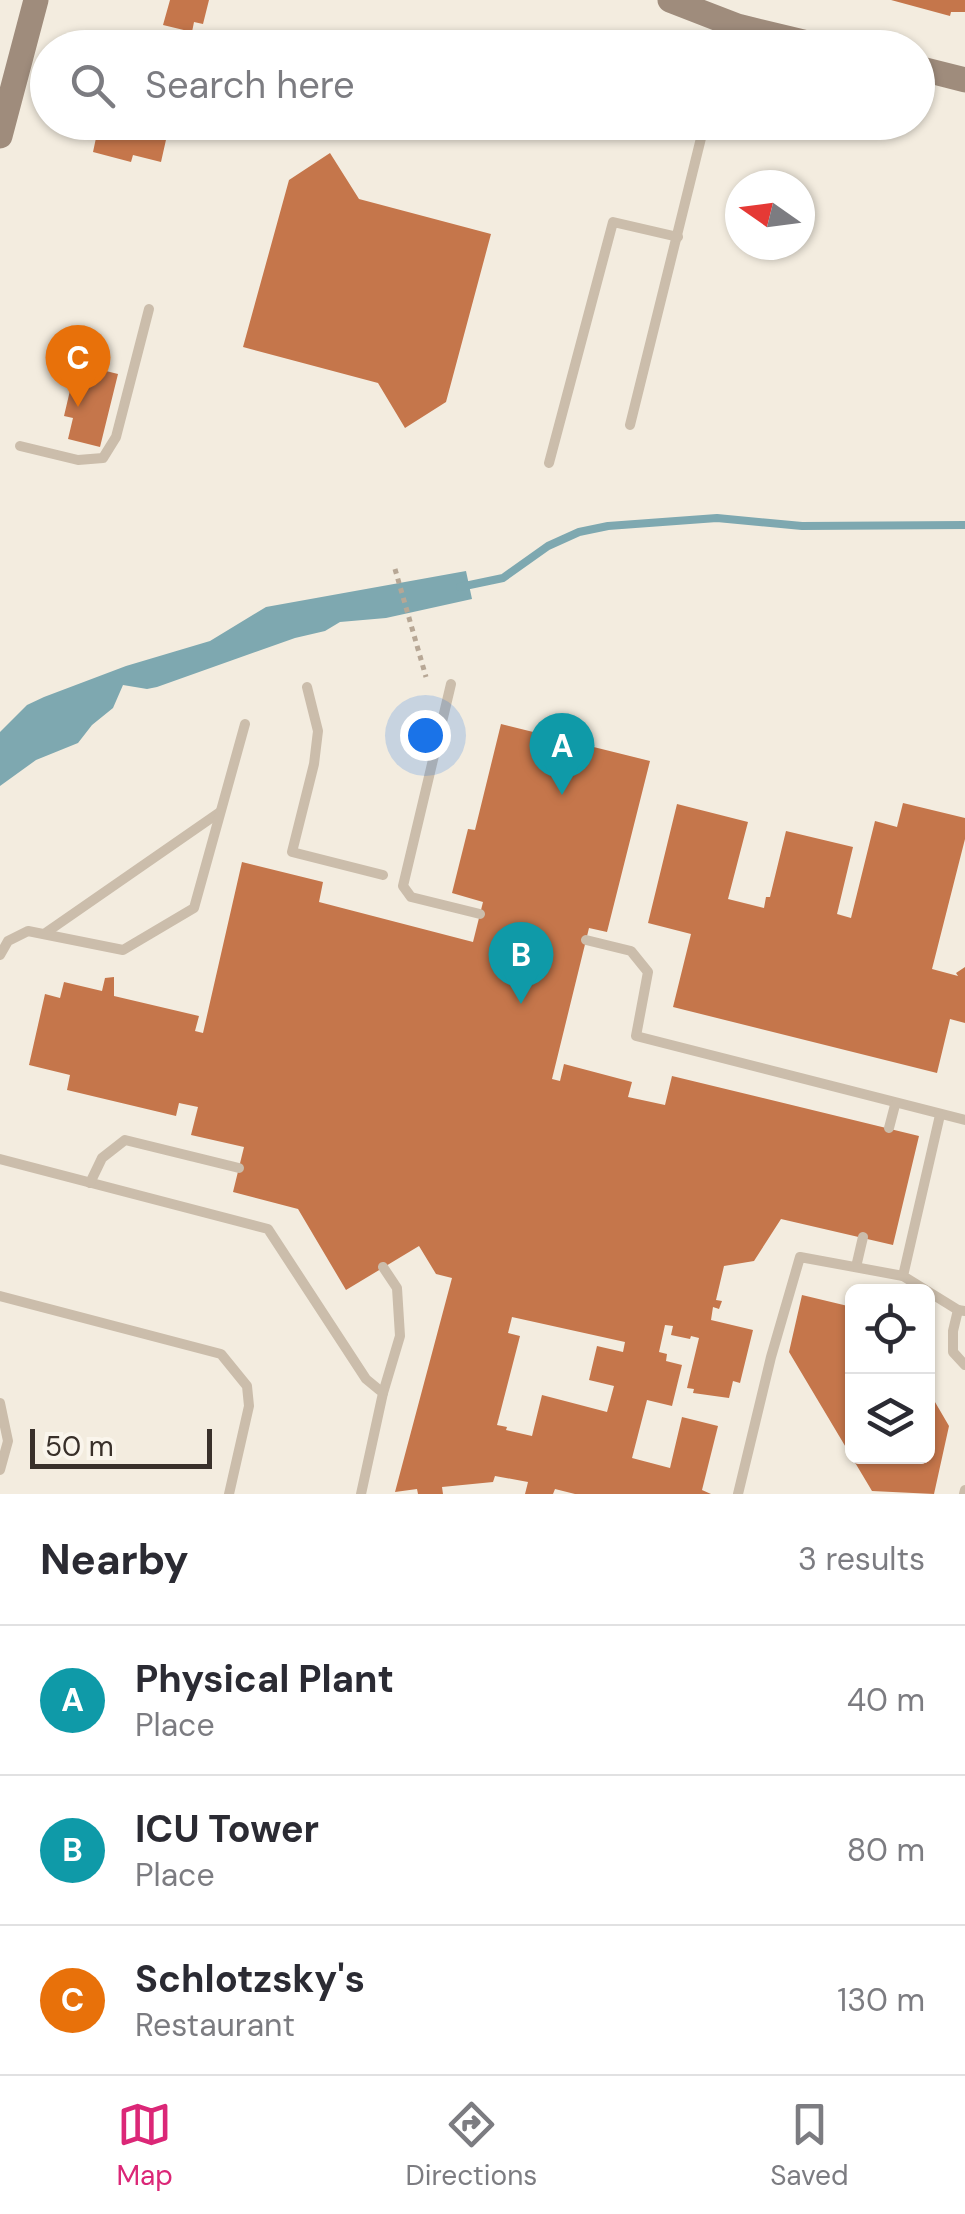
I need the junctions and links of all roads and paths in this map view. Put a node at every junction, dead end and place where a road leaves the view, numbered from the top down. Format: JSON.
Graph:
{"nodes":[{"id":1,"x":36,"y":0,"type":"edge"},
{"id":2,"x":670,"y":0,"type":"edge"},
{"id":3,"x":718,"y":30,"type":"edge"},
{"id":4,"x":935,"y":72,"type":"edge"},
{"id":5,"x":965,"y":80,"type":"edge"},
{"id":6,"x":0,"y":136,"type":"edge"},
{"id":7,"x":701,"y":140,"type":"edge"},
{"id":8,"x":678,"y":237,"type":"junction"},
{"id":9,"x":149,"y":309,"type":"dead end"},
{"id":10,"x":630,"y":425,"type":"dead end"},
{"id":11,"x":20,"y":446,"type":"dead end"},
{"id":12,"x":549,"y":463,"type":"dead end"},
{"id":13,"x":396,"y":569,"type":"dead end"},
{"id":14,"x":426,"y":677,"type":"dead end"},
{"id":15,"x":450,"y":684,"type":"dead end"},
{"id":16,"x":307,"y":686,"type":"dead end"},
{"id":17,"x":246,"y":724,"type":"dead end"},
{"id":18,"x":221,"y":811,"type":"junction"},
{"id":19,"x":383,"y":875,"type":"dead end"},
{"id":20,"x":480,"y":914,"type":"dead end"},
{"id":21,"x":44,"y":934,"type":"junction"},
{"id":22,"x":586,"y":940,"type":"dead end"},
{"id":23,"x":0,"y":955,"type":"edge"},
{"id":24,"x":894,"y":1104,"type":"junction"},
{"id":25,"x":940,"y":1115,"type":"junction"},
{"id":26,"x":965,"y":1120,"type":"edge"},
{"id":27,"x":889,"y":1128,"type":"dead end"},
{"id":28,"x":0,"y":1160,"type":"edge"},
{"id":29,"x":239,"y":1168,"type":"dead end"},
{"id":30,"x":90,"y":1183,"type":"junction"},
{"id":31,"x":863,"y":1236,"type":"dead end"},
{"id":32,"x":384,"y":1267,"type":"dead end"},
{"id":33,"x":856,"y":1267,"type":"junction"},
{"id":34,"x":903,"y":1276,"type":"junction"},
{"id":35,"x":0,"y":1296,"type":"edge"},
{"id":36,"x":962,"y":1311,"type":"edge"},
{"id":37,"x":965,"y":1365,"type":"edge"},
{"id":38,"x":383,"y":1393,"type":"junction"},
{"id":39,"x":0,"y":1404,"type":"edge"},
{"id":40,"x":0,"y":1470,"type":"edge"},
{"id":41,"x":229,"y":1494,"type":"edge"},
{"id":42,"x":361,"y":1494,"type":"edge"},
{"id":43,"x":738,"y":1494,"type":"edge"}],
"edges":[{"from":1,"to":6,"type":"main road"},
{"from":2,"to":3,"type":"main road"},
{"from":4,"to":5,"type":"main road"},
{"from":7,"to":8,"type":"lane"},
{"from":8,"to":10,"type":"lane"},
{"from":8,"to":12,"type":"lane"},
{"from":9,"to":11,"type":"lane"},
{"from":13,"to":14,"type":"path"},
{"from":15,"to":20,"type":"lane"},
{"from":16,"to":19,"type":"lane"},
{"from":17,"to":18,"type":"lane"},
{"from":18,"to":21,"type":"lane"},
{"from":18,"to":21,"type":"lane"},
{"from":21,"to":23,"type":"lane"},
{"from":22,"to":24,"type":"lane"},
{"from":24,"to":25,"type":"lane"},
{"from":24,"to":27,"type":"lane"},
{"from":25,"to":26,"type":"lane"},
{"from":25,"to":34,"type":"lane"},
{"from":28,"to":30,"type":"lane"},
{"from":29,"to":30,"type":"lane"},
{"from":30,"to":38,"type":"lane"},
{"from":31,"to":33,"type":"lane"},
{"from":32,"to":38,"type":"lane"},
{"from":33,"to":34,"type":"lane"},
{"from":33,"to":43,"type":"lane"},
{"from":34,"to":36,"type":"lane"},
{"from":35,"to":41,"type":"lane"},
{"from":36,"to":37,"type":"lane"},
{"from":38,"to":42,"type":"lane"},
{"from":39,"to":40,"type":"lane"}]}
